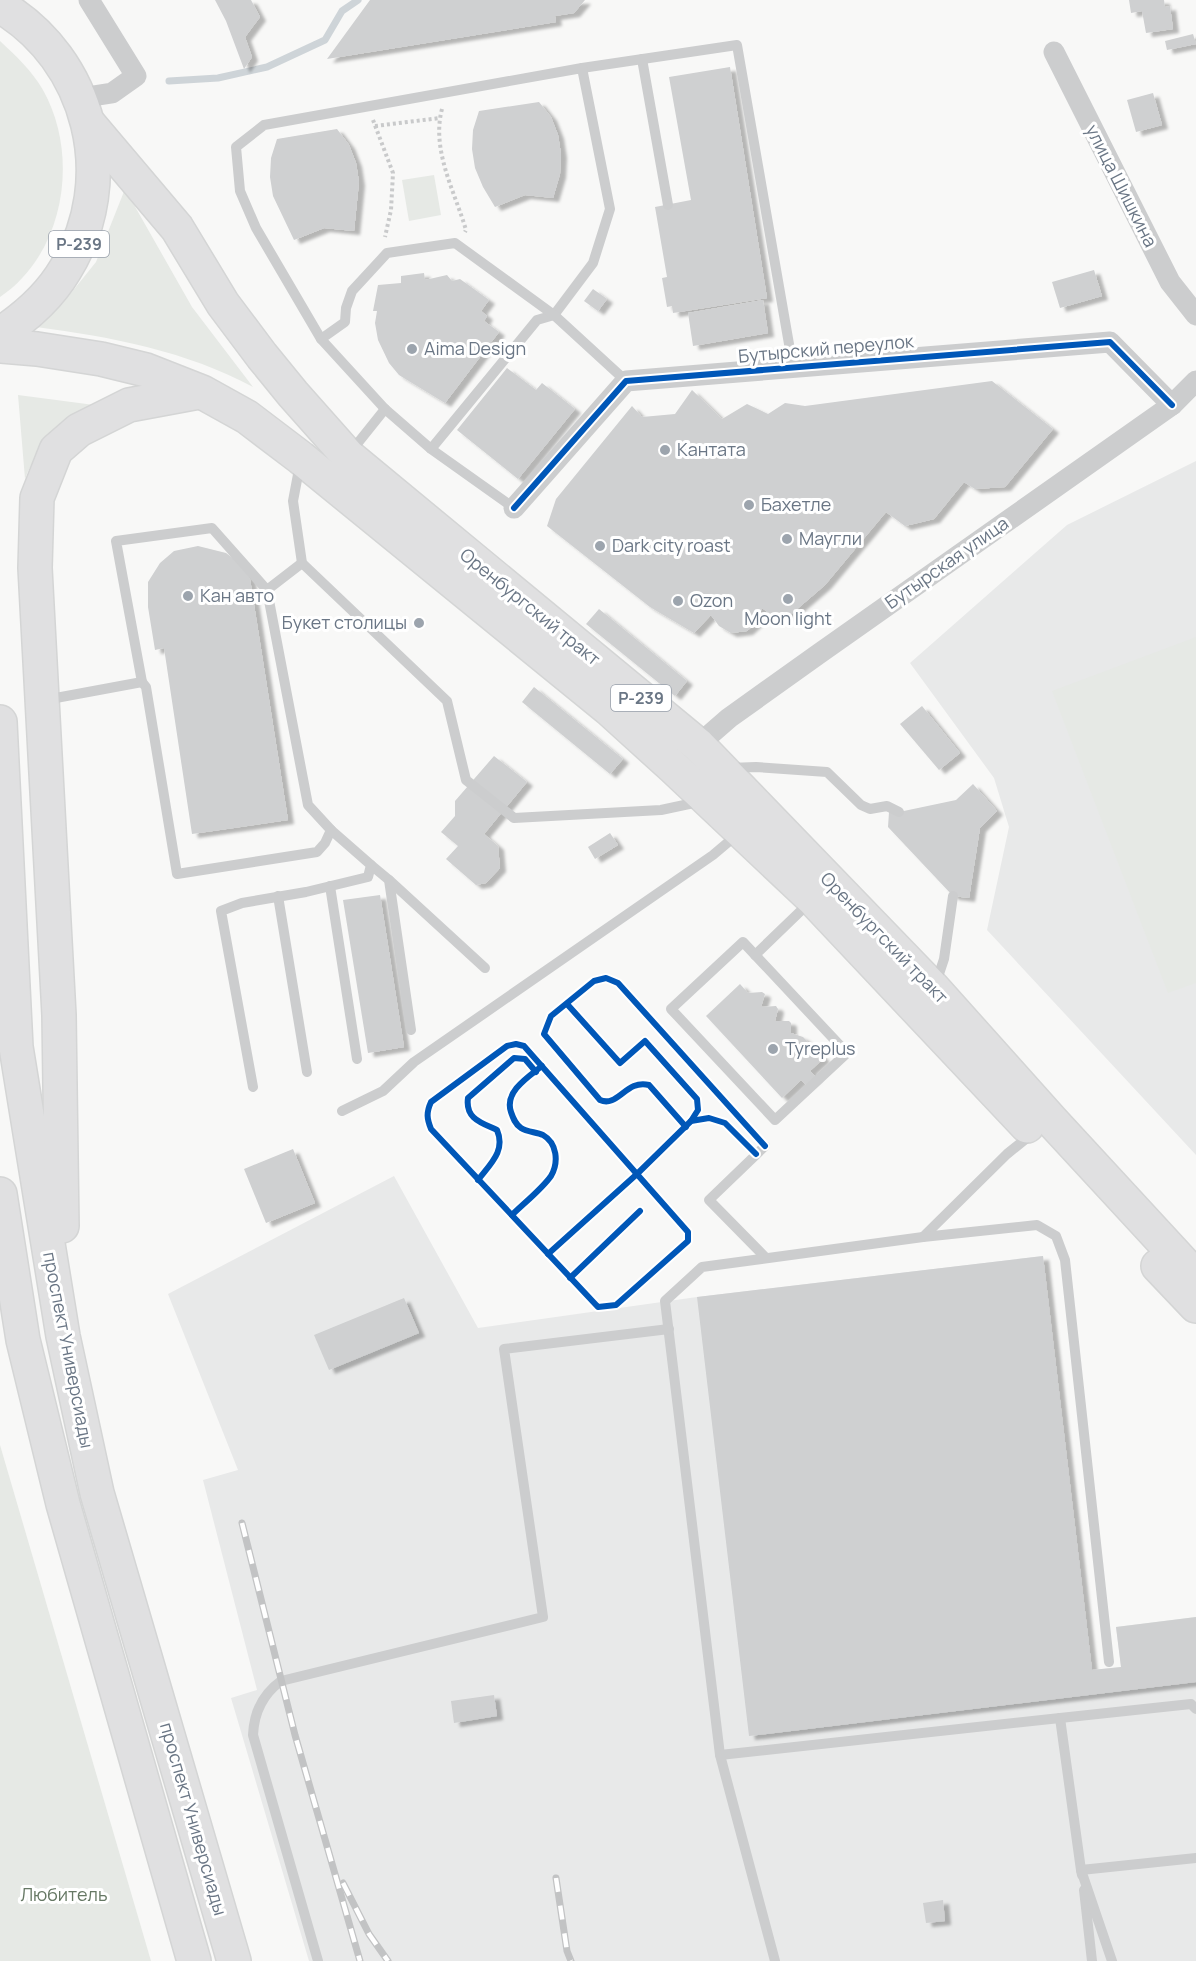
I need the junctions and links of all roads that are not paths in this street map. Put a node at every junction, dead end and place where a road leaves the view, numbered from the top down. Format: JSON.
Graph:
{"nodes":[{"id":1,"x":31,"y":0,"type":"edge"},
{"id":2,"x":90,"y":0,"type":"edge"},
{"id":3,"x":0,"y":6,"type":"edge"},
{"id":4,"x":53,"y":51,"type":"junction"},
{"id":5,"x":1054,"y":52,"type":"dead end"},
{"id":6,"x":642,"y":59,"type":"junction"},
{"id":7,"x":582,"y":68,"type":"junction"},
{"id":8,"x":85,"y":111,"type":"junction"},
{"id":9,"x":668,"y":205,"type":"dead end"},
{"id":10,"x":555,"y":315,"type":"junction"},
{"id":11,"x":1196,"y":315,"type":"edge"},
{"id":12,"x":0,"y":334,"type":"edge"},
{"id":13,"x":321,"y":339,"type":"junction"},
{"id":14,"x":0,"y":346,"type":"edge"},
{"id":15,"x":794,"y":367,"type":"junction"},
{"id":16,"x":626,"y":381,"type":"junction"},
{"id":17,"x":1196,"y":381,"type":"edge"},
{"id":18,"x":202,"y":392,"type":"junction"},
{"id":19,"x":1172,"y":405,"type":"junction"},
{"id":20,"x":385,"y":409,"type":"junction"},
{"id":21,"x":432,"y":449,"type":"junction"},
{"id":22,"x":348,"y":456,"type":"junction"},
{"id":23,"x":301,"y":458,"type":"junction"},
{"id":24,"x":514,"y":508,"type":"joint"},
{"id":25,"x":302,"y":563,"type":"junction"},
{"id":26,"x":267,"y":590,"type":"junction"},
{"id":27,"x":142,"y":682,"type":"junction"},
{"id":28,"x":42,"y":701,"type":"junction"},
{"id":29,"x":0,"y":722,"type":"edge"},
{"id":30,"x":709,"y":756,"type":"junction"},
{"id":31,"x":708,"y":800,"type":"junction"},
{"id":32,"x":899,"y":812,"type":"dead end"},
{"id":33,"x":331,"y":830,"type":"junction"},
{"id":34,"x":741,"y":831,"type":"junction"},
{"id":35,"x":371,"y":866,"type":"junction"},
{"id":36,"x":388,"y":880,"type":"junction"},
{"id":37,"x":330,"y":886,"type":"junction"},
{"id":38,"x":278,"y":896,"type":"junction"},
{"id":39,"x":953,"y":896,"type":"dead end"},
{"id":40,"x":813,"y":899,"type":"junction"},
{"id":41,"x":755,"y":955,"type":"junction"},
{"id":42,"x":485,"y":968,"type":"dead end"},
{"id":43,"x":933,"y":988,"type":"junction"},
{"id":44,"x":411,"y":1030,"type":"dead end"},
{"id":45,"x":357,"y":1059,"type":"dead end"},
{"id":46,"x":307,"y":1072,"type":"dead end"},
{"id":47,"x":253,"y":1088,"type":"dead end"},
{"id":48,"x":342,"y":1111,"type":"dead end"},
{"id":49,"x":1033,"y":1132,"type":"junction"},
{"id":50,"x":765,"y":1146,"type":"dead end"},
{"id":51,"x":0,"y":1194,"type":"edge"},
{"id":52,"x":923,"y":1237,"type":"junction"},
{"id":53,"x":766,"y":1258,"type":"junction"},
{"id":54,"x":0,"y":1269,"type":"edge"},
{"id":55,"x":1196,"y":1277,"type":"edge"},
{"id":56,"x":1196,"y":1306,"type":"edge"},
{"id":57,"x":669,"y":1329,"type":"junction"},
{"id":58,"x":63,"y":1336,"type":"junction"},
{"id":59,"x":23,"y":1340,"type":"junction"},
{"id":60,"x":1109,"y":1662,"type":"dead end"},
{"id":61,"x":1196,"y":1709,"type":"edge"},
{"id":62,"x":1060,"y":1718,"type":"junction"},
{"id":63,"x":720,"y":1755,"type":"junction"},
{"id":64,"x":1196,"y":1858,"type":"edge"},
{"id":65,"x":1081,"y":1870,"type":"junction"},
{"id":66,"x":194,"y":1961,"type":"edge"},
{"id":67,"x":234,"y":1961,"type":"edge"},
{"id":68,"x":318,"y":1961,"type":"edge"},
{"id":69,"x":775,"y":1961,"type":"edge"},
{"id":70,"x":1092,"y":1961,"type":"edge"},
{"id":71,"x":1112,"y":1961,"type":"edge"}],
"edges":[{"from":1,"to":4,"type":"main road","number":"Р-239"},
{"from":2,"to":8,"type":"street"},
{"from":3,"to":4,"type":"main road","number":"Р-239"},
{"from":4,"to":8,"type":"main road","number":"Р-239"},
{"from":5,"to":11,"type":"street","name":"улица Шишкина"},
{"from":6,"to":7,"type":"lane"},
{"from":6,"to":9,"type":"lane"},
{"from":6,"to":15,"type":"lane"},
{"from":7,"to":10,"type":"lane"},
{"from":7,"to":13,"type":"lane"},
{"from":8,"to":12,"type":"main road","number":"Р-239"},
{"from":8,"to":22,"type":"main road","name":"Оренбургский тракт","number":"Р-239"},
{"from":10,"to":13,"type":"lane"},
{"from":10,"to":16,"type":"lane"},
{"from":10,"to":21,"type":"lane"},
{"from":13,"to":20,"type":"lane"},
{"from":14,"to":18,"type":"main road","name":"Оренбургский тракт","number":"Р-239"},
{"from":15,"to":16,"type":"street","name":"Бутырский переулок"},
{"from":15,"to":19,"type":"street","name":"Бутырский переулок"},
{"from":16,"to":24,"type":"street"},
{"from":17,"to":19,"type":"street","name":"Бутырская улица"},
{"from":18,"to":23,"type":"main road","name":"Оренбургский тракт","number":"Р-239"},
{"from":18,"to":28,"type":"main road"},
{"from":19,"to":30,"type":"street","name":"Бутырская улица"},
{"from":20,"to":21,"type":"lane"},
{"from":20,"to":22,"type":"lane"},
{"from":21,"to":24,"type":"lane"},
{"from":22,"to":30,"type":"main road","name":"Оренбургский тракт","number":"Р-239"},
{"from":23,"to":25,"type":"lane"},
{"from":23,"to":31,"type":"main road","name":"Оренбургский тракт","number":"Р-239"},
{"from":25,"to":26,"type":"lane"},
{"from":25,"to":31,"type":"lane"},
{"from":26,"to":27,"type":"lane"},
{"from":26,"to":33,"type":"lane"},
{"from":27,"to":28,"type":"lane"},
{"from":27,"to":33,"type":"lane"},
{"from":28,"to":58,"type":"main road"},
{"from":29,"to":58,"type":"main road","name":"проспект Универсиады"},
{"from":30,"to":32,"type":"lane"},
{"from":30,"to":43,"type":"main road","name":"Оренбургский тракт","number":"Р-239"},
{"from":31,"to":34,"type":"main road","name":"Оренбургский тракт","number":"Р-239"},
{"from":33,"to":35,"type":"lane"},
{"from":34,"to":40,"type":"main road","name":"Оренбургский тракт","number":"Р-239"},
{"from":34,"to":48,"type":"lane"},
{"from":35,"to":36,"type":"lane"},
{"from":35,"to":37,"type":"lane"},
{"from":36,"to":42,"type":"lane"},
{"from":36,"to":44,"type":"lane"},
{"from":37,"to":38,"type":"lane"},
{"from":37,"to":45,"type":"lane"},
{"from":38,"to":46,"type":"lane"},
{"from":38,"to":47,"type":"lane"},
{"from":39,"to":43,"type":"lane"},
{"from":40,"to":41,"type":"lane"},
{"from":40,"to":49,"type":"main road","name":"Оренбургский тракт","number":"Р-239"},
{"from":41,"to":41,"type":"lane"},
{"from":43,"to":55,"type":"main road","name":"Оренбургский тракт","number":"Р-239"},
{"from":49,"to":52,"type":"lane"},
{"from":49,"to":56,"type":"main road","name":"Оренбургский тракт","number":"Р-239"},
{"from":50,"to":53,"type":"lane"},
{"from":51,"to":59,"type":"main road","name":"проспект Универсиады"},
{"from":52,"to":53,"type":"lane"},
{"from":52,"to":60,"type":"lane"},
{"from":53,"to":57,"type":"lane"},
{"from":54,"to":59,"type":"main road"},
{"from":57,"to":63,"type":"lane"},
{"from":57,"to":68,"type":"lane"},
{"from":58,"to":67,"type":"main road","name":"проспект Универсиады"},
{"from":59,"to":66,"type":"main road","name":"проспект Универсиады"},
{"from":61,"to":62,"type":"lane"},
{"from":62,"to":63,"type":"lane"},
{"from":62,"to":65,"type":"lane"},
{"from":63,"to":69,"type":"lane"},
{"from":64,"to":65,"type":"lane"},
{"from":65,"to":70,"type":"lane"},
{"from":65,"to":71,"type":"lane"}]}
